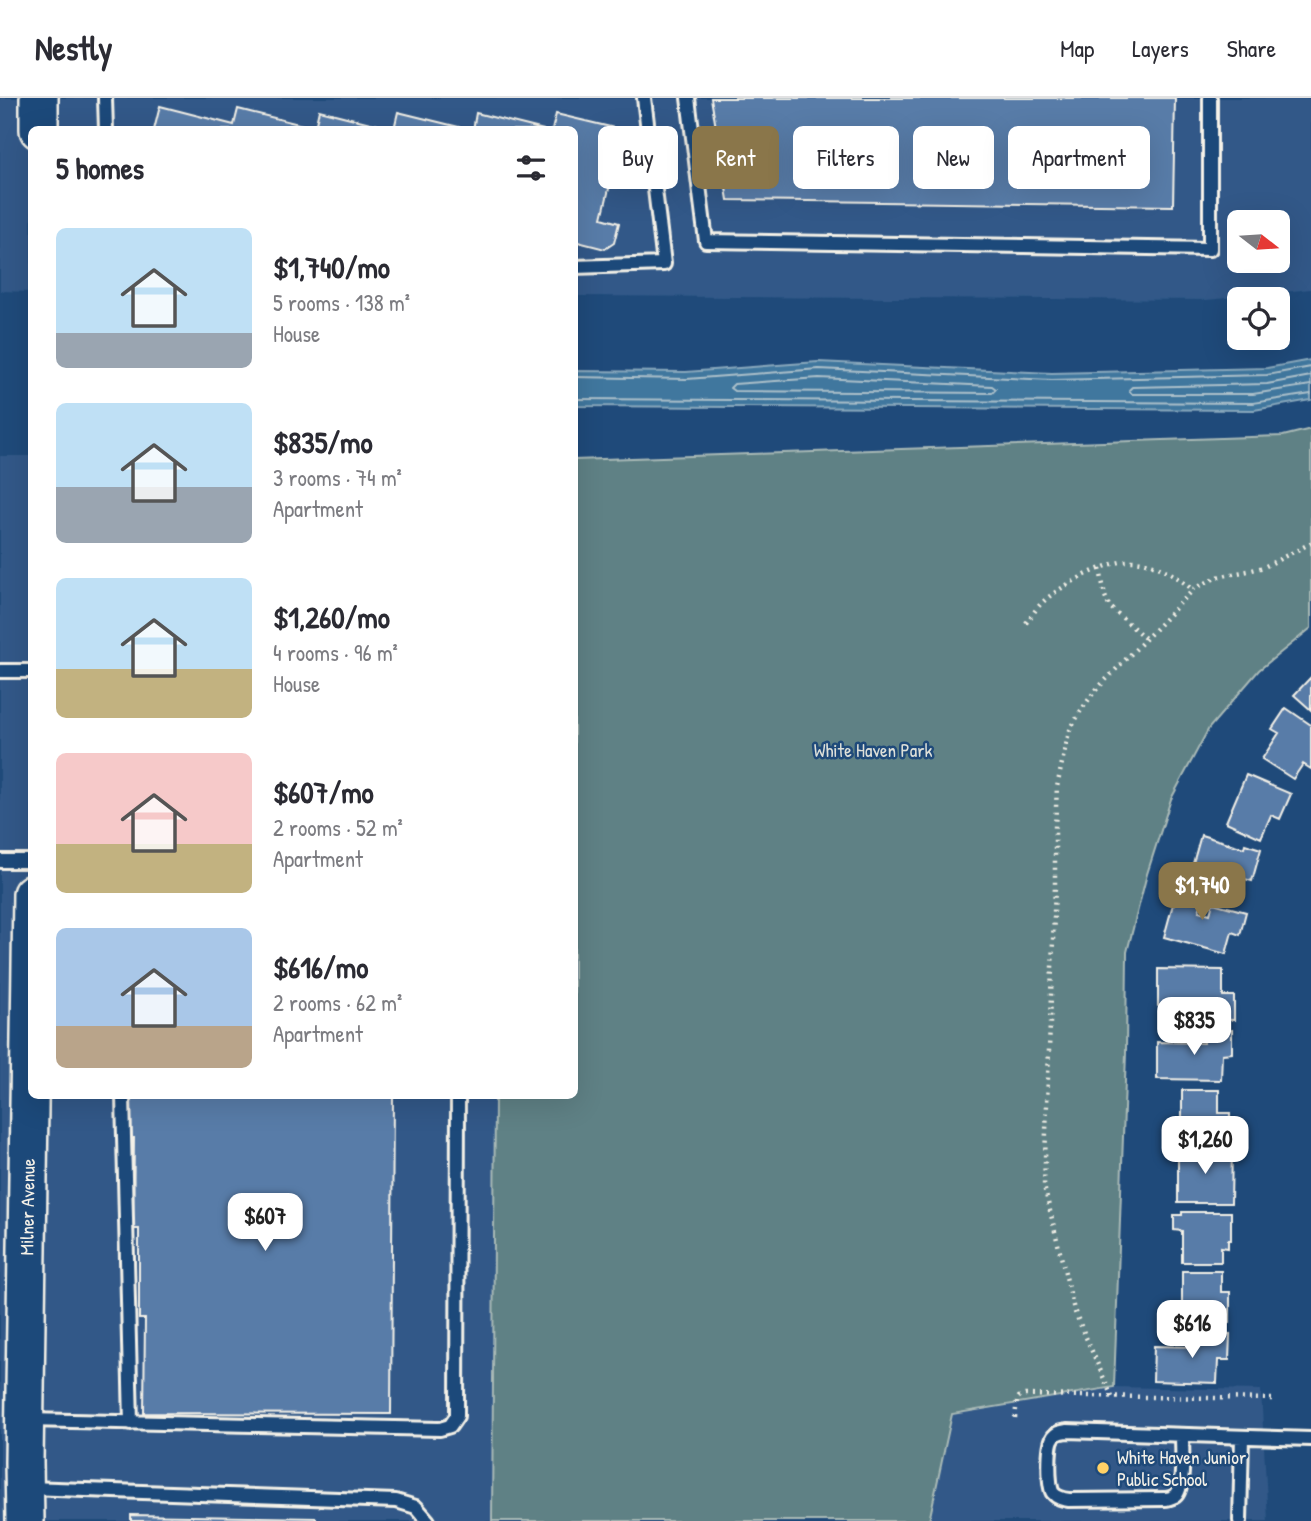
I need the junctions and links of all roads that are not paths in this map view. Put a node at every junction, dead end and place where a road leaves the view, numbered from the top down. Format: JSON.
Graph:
{"nodes":[{"id":1,"x":39,"y":98,"type":"edge"},
{"id":2,"x":105,"y":98,"type":"edge"},
{"id":3,"x":644,"y":98,"type":"edge"},
{"id":4,"x":688,"y":98,"type":"edge"},
{"id":5,"x":1210,"y":98,"type":"edge"},
{"id":6,"x":39,"y":126,"type":"edge"},
{"id":7,"x":106,"y":126,"type":"edge"},
{"id":8,"x":578,"y":267,"type":"edge"},
{"id":9,"x":0,"y":671,"type":"edge"},
{"id":10,"x":28,"y":671,"type":"edge"},
{"id":11,"x":0,"y":861,"type":"edge"},
{"id":12,"x":28,"y":861,"type":"edge"},
{"id":13,"x":30,"y":1099,"type":"edge"},
{"id":14,"x":123,"y":1099,"type":"edge"},
{"id":15,"x":458,"y":1099,"type":"edge"},
{"id":16,"x":24,"y":1420,"type":"junction"},
{"id":17,"x":131,"y":1423,"type":"junction"},
{"id":18,"x":1182,"y":1435,"type":"junction"},
{"id":19,"x":1242,"y":1437,"type":"junction"},
{"id":20,"x":1311,"y":1439,"type":"edge"},
{"id":21,"x":24,"y":1504,"type":"edge"},
{"id":22,"x":428,"y":1521,"type":"edge"},
{"id":23,"x":1240,"y":1521,"type":"edge"}],
"edges":[{"from":1,"to":6,"type":"main road"},
{"from":2,"to":7,"type":"lane"},
{"from":3,"to":8,"type":"lane"},
{"from":4,"to":5,"type":"lane"},
{"from":9,"to":10,"type":"lane"},
{"from":11,"to":12,"type":"lane"},
{"from":13,"to":16,"type":"main road","name":"Milner Avenue"},
{"from":14,"to":17,"type":"lane"},
{"from":15,"to":17,"type":"lane"},
{"from":16,"to":17,"type":"lane"},
{"from":16,"to":21,"type":"main road","name":"Milner Avenue"},
{"from":18,"to":18,"type":"lane"},
{"from":18,"to":19,"type":"lane"},
{"from":19,"to":20,"type":"lane"},
{"from":19,"to":23,"type":"lane"},
{"from":21,"to":22,"type":"lane"}]}
